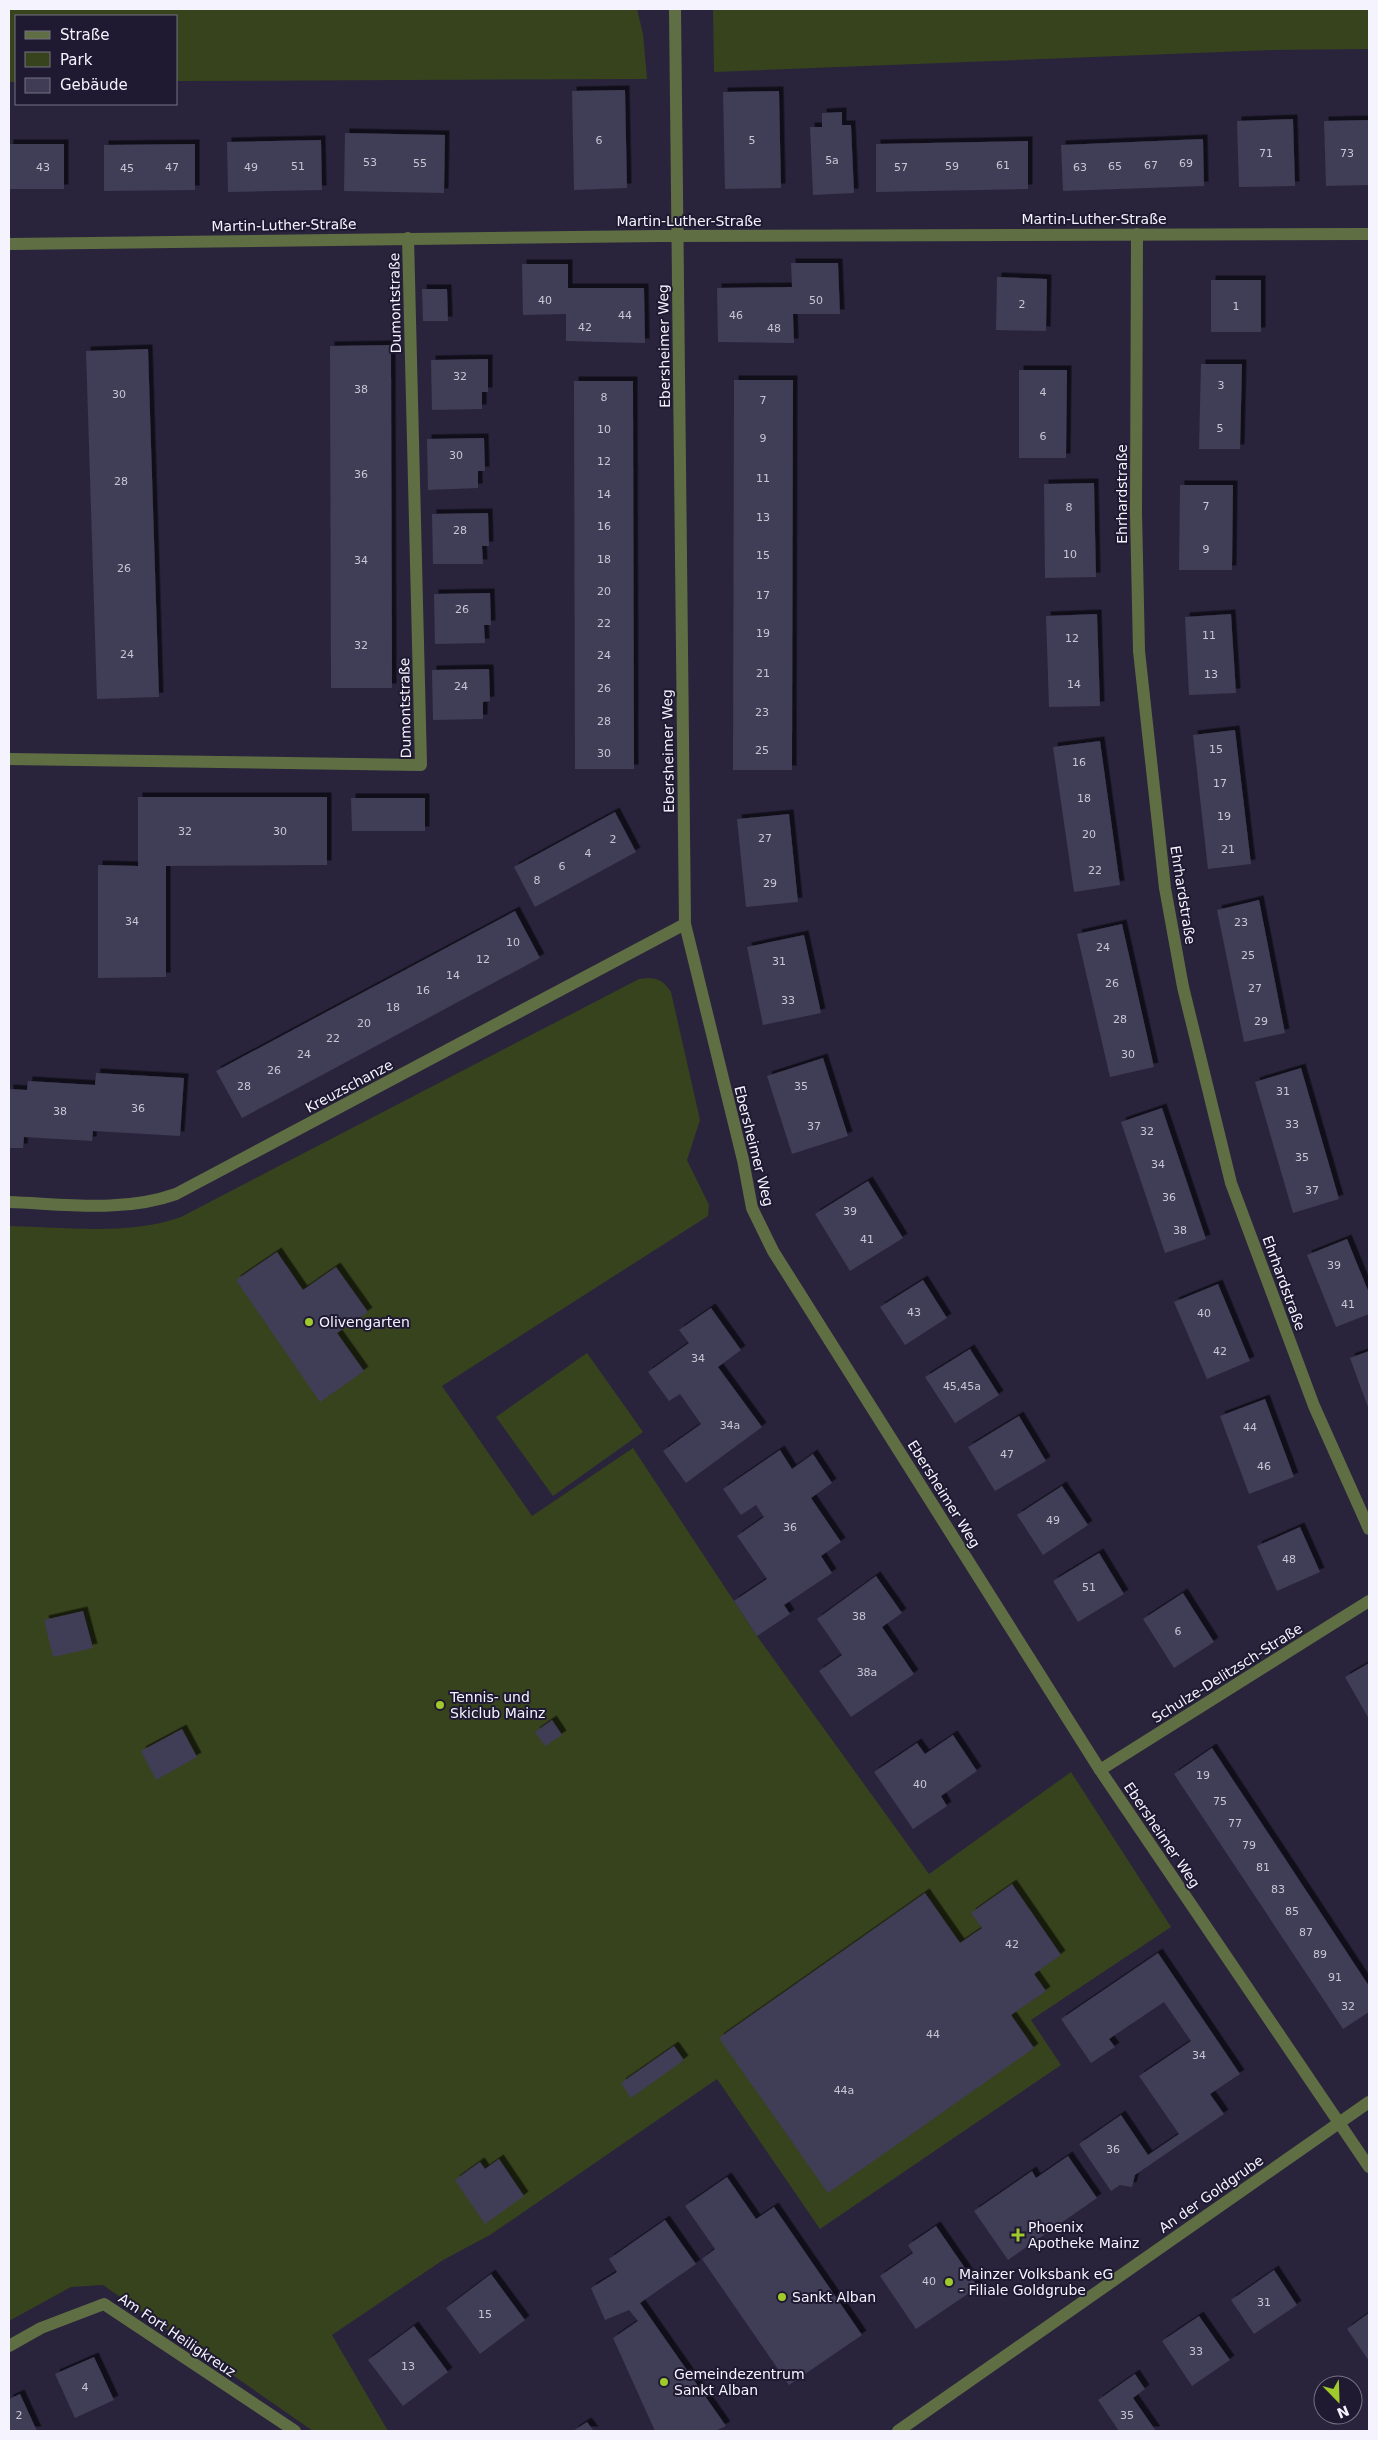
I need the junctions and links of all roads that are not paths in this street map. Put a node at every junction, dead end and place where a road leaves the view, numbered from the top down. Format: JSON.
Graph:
{"nodes":[{"id":1,"x":675,"y":9,"type":"edge"},
{"id":2,"x":1137,"y":234,"type":"junction"},
{"id":3,"x":1369,"y":234,"type":"edge"},
{"id":4,"x":678,"y":236,"type":"junction"},
{"id":5,"x":408,"y":238,"type":"junction"},
{"id":6,"x":9,"y":244,"type":"edge"},
{"id":7,"x":9,"y":759,"type":"edge"},
{"id":8,"x":685,"y":924,"type":"junction"},
{"id":9,"x":9,"y":1202,"type":"edge"},
{"id":10,"x":1369,"y":1529,"type":"edge"},
{"id":11,"x":1369,"y":1601,"type":"edge"},
{"id":12,"x":1100,"y":1770,"type":"junction"},
{"id":13,"x":1369,"y":2102,"type":"edge"},
{"id":14,"x":1338,"y":2123,"type":"junction"},
{"id":15,"x":1369,"y":2167,"type":"edge"},
{"id":16,"x":9,"y":2346,"type":"edge"},
{"id":17,"x":295,"y":2431,"type":"edge"},
{"id":18,"x":898,"y":2431,"type":"edge"}],
"edges":[{"from":1,"to":4,"type":"street","name":"Ebersheimer Weg"},
{"from":2,"to":3,"type":"street","name":"Martin-Luther-Straße"},
{"from":2,"to":4,"type":"street","name":"Martin-Luther-Straße"},
{"from":2,"to":10,"type":"street","name":"Ehrhardstraße"},
{"from":4,"to":5,"type":"street","name":"Martin-Luther-Straße"},
{"from":4,"to":8,"type":"street","name":"Ebersheimer Weg"},
{"from":5,"to":6,"type":"street","name":"Martin-Luther-Straße"},
{"from":5,"to":7,"type":"street","name":"Dumontstraße"},
{"from":8,"to":9,"type":"street","name":"Kreuzschanze"},
{"from":8,"to":12,"type":"street","name":"Ebersheimer Weg"},
{"from":11,"to":12,"type":"street","name":"Schulze-Delitzsch-Straße"},
{"from":12,"to":14,"type":"street","name":"Ebersheimer Weg"},
{"from":13,"to":14,"type":"street","name":"An der Goldgrube"},
{"from":14,"to":15,"type":"street","name":"Ebersheimer Weg"},
{"from":14,"to":18,"type":"street","name":"An der Goldgrube"},
{"from":16,"to":17,"type":"street","name":"Am Fort Heiligkreuz"}]}
